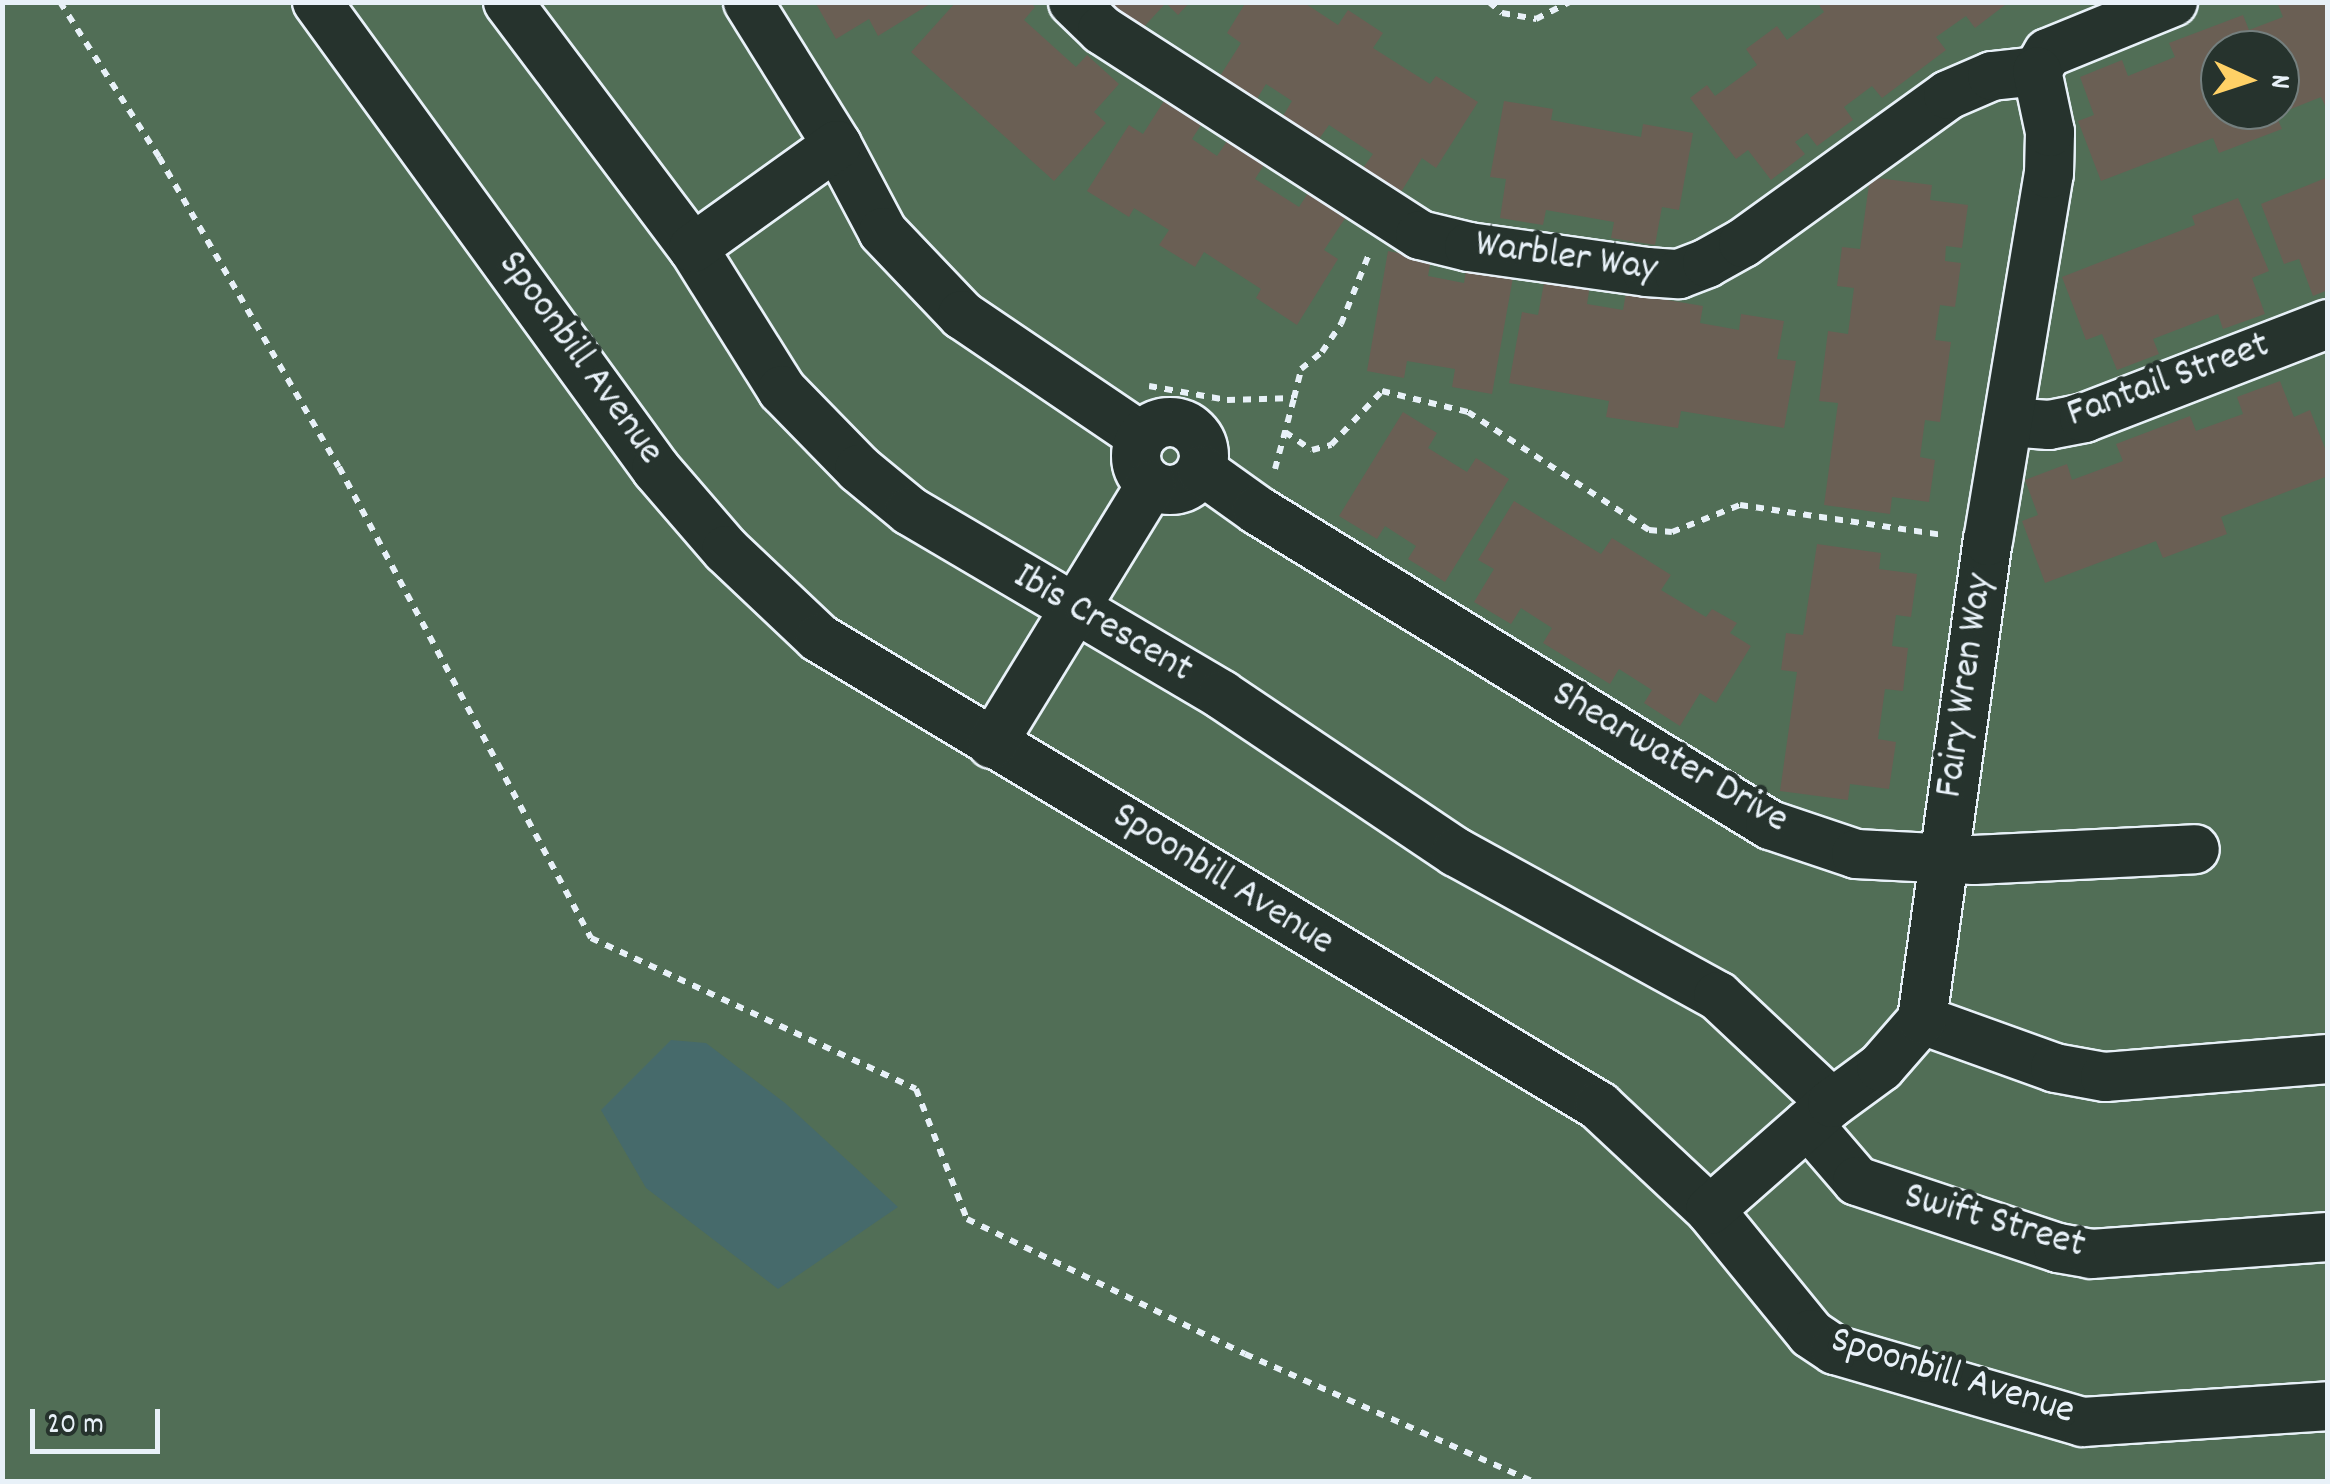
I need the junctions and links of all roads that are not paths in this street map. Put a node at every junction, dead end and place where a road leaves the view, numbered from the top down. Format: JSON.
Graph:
{"nodes":[{"id":1,"x":317,"y":2,"type":"edge"},
{"id":2,"x":508,"y":2,"type":"edge"},
{"id":3,"x":748,"y":2,"type":"edge"},
{"id":4,"x":1073,"y":2,"type":"edge"},
{"id":5,"x":2174,"y":2,"type":"edge"},
{"id":6,"x":2037,"y":71,"type":"junction"},
{"id":7,"x":837,"y":146,"type":"junction"},
{"id":8,"x":693,"y":248,"type":"junction"},
{"id":9,"x":2328,"y":324,"type":"edge"},
{"id":10,"x":2008,"y":422,"type":"junction"},
{"id":11,"x":1142,"y":437,"type":"junction"},
{"id":12,"x":1201,"y":470,"type":"junction"},
{"id":13,"x":1150,"y":485,"type":"junction"},
{"id":14,"x":1074,"y":611,"type":"junction"},
{"id":15,"x":992,"y":744,"type":"junction"},
{"id":16,"x":2196,"y":849,"type":"dead end"},
{"id":17,"x":1942,"y":858,"type":"junction"},
{"id":18,"x":1922,"y":1020,"type":"junction"},
{"id":19,"x":2328,"y":1060,"type":"edge"},
{"id":20,"x":1820,"y":1114,"type":"junction"},
{"id":21,"x":1710,"y":1210,"type":"junction"},
{"id":22,"x":2328,"y":1236,"type":"edge"},
{"id":23,"x":2328,"y":1406,"type":"edge"}],
"edges":[{"from":1,"to":15,"type":"street","name":"Spoonbill Avenue"},
{"from":2,"to":8,"type":"street","name":"Ibis Crescent"},
{"from":3,"to":7,"type":"street"},
{"from":4,"to":6,"type":"street","name":"Warbler Way"},
{"from":5,"to":6,"type":"street","name":"Warbler Way"},
{"from":6,"to":10,"type":"street","name":"Fairy Wren Way"},
{"from":7,"to":8,"type":"street"},
{"from":7,"to":11,"type":"street"},
{"from":8,"to":14,"type":"street","name":"Ibis Crescent"},
{"from":9,"to":10,"type":"street","name":"Fantail Street"},
{"from":10,"to":17,"type":"street","name":"Fairy Wren Way"},
{"from":11,"to":12,"type":"street"},
{"from":11,"to":13,"type":"street"},
{"from":12,"to":13,"type":"street"},
{"from":12,"to":17,"type":"street","name":"Shearwater Drive"},
{"from":13,"to":14,"type":"street"},
{"from":14,"to":15,"type":"street"},
{"from":14,"to":20,"type":"street","name":"Ibis Crescent"},
{"from":15,"to":21,"type":"street","name":"Spoonbill Avenue"},
{"from":16,"to":17,"type":"street","name":"Shearwater Drive"},
{"from":17,"to":18,"type":"street","name":"Fairy Wren Way"},
{"from":18,"to":19,"type":"street"},
{"from":18,"to":20,"type":"street"},
{"from":20,"to":21,"type":"street"},
{"from":20,"to":22,"type":"street","name":"Swift Street"},
{"from":21,"to":23,"type":"street","name":"Spoonbill Avenue"}]}
